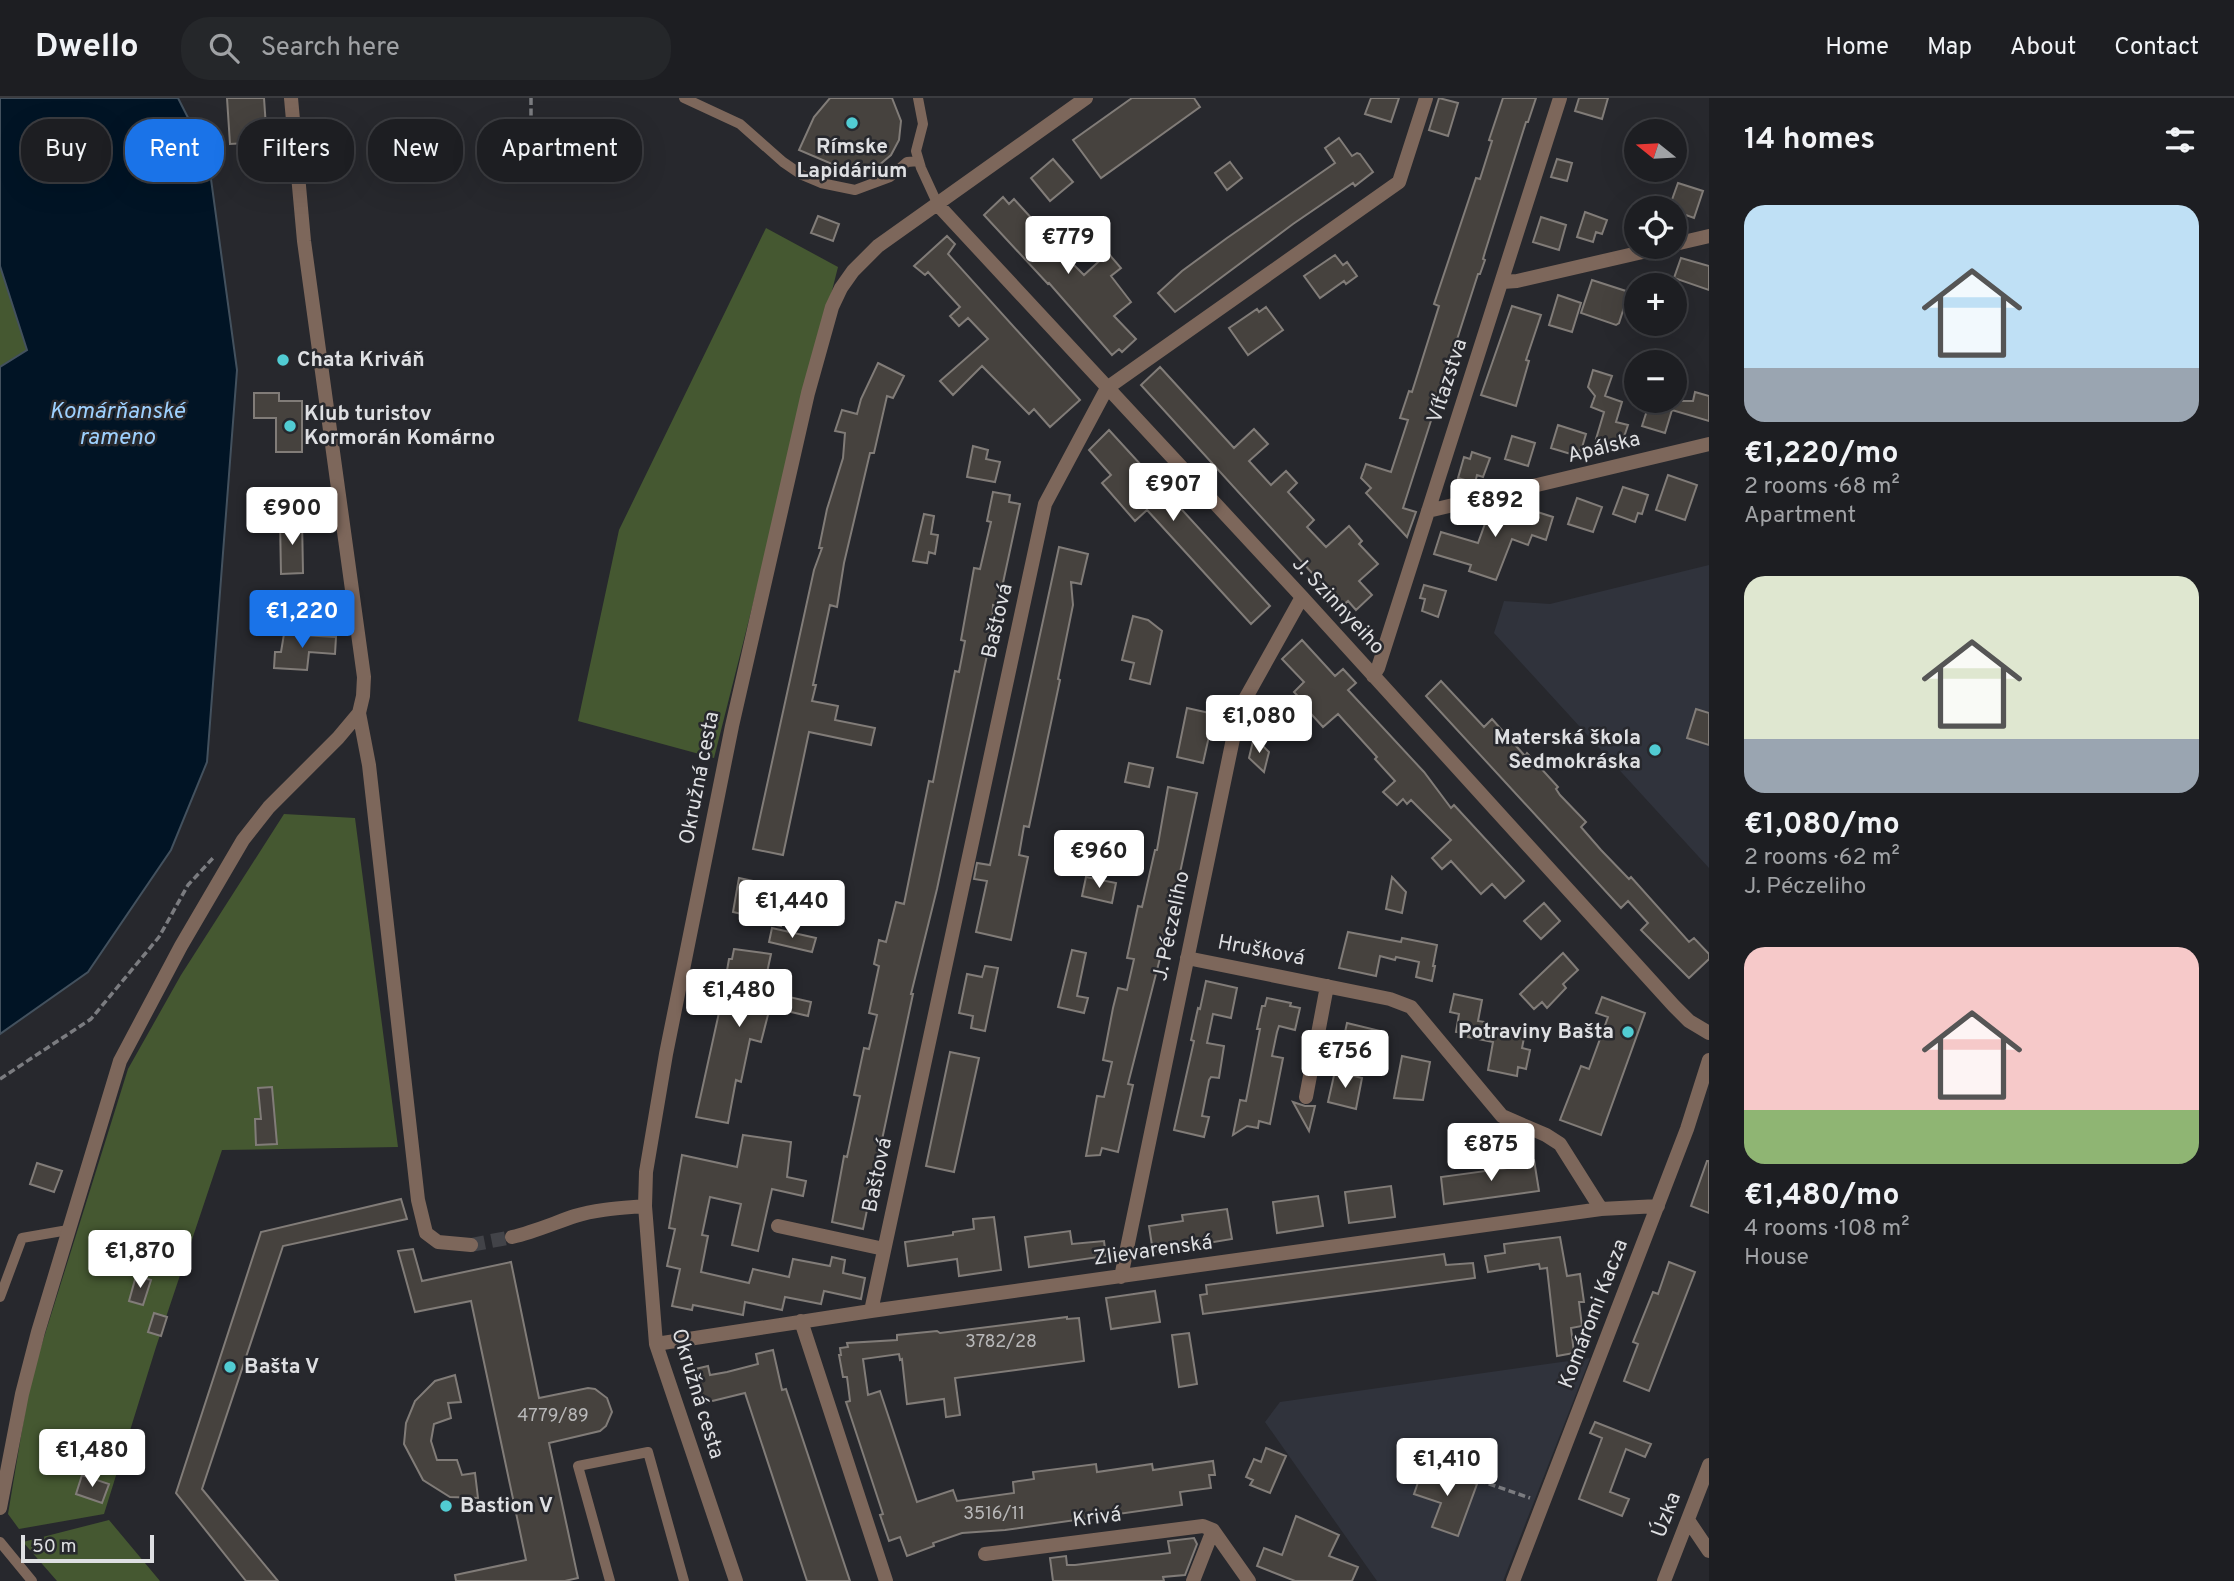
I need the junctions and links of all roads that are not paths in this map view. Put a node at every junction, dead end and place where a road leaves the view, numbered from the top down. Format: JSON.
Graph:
{"nodes":[{"id":1,"x":291,"y":98,"type":"edge"},
{"id":2,"x":684,"y":98,"type":"edge"},
{"id":3,"x":918,"y":98,"type":"edge"},
{"id":4,"x":1086,"y":98,"type":"edge"},
{"id":5,"x":1426,"y":98,"type":"edge"},
{"id":6,"x":1560,"y":98,"type":"edge"},
{"id":7,"x":919,"y":161,"type":"junction"},
{"id":8,"x":938,"y":205,"type":"junction"},
{"id":9,"x":1709,"y":236,"type":"edge"},
{"id":10,"x":1687,"y":241,"type":"edge"},
{"id":11,"x":1624,"y":256,"type":"edge"},
{"id":12,"x":1502,"y":282,"type":"junction"},
{"id":13,"x":1107,"y":388,"type":"junction"},
{"id":14,"x":1709,"y":444,"type":"edge"},
{"id":15,"x":1428,"y":511,"type":"junction"},
{"id":16,"x":1301,"y":597,"type":"junction"},
{"id":17,"x":1373,"y":676,"type":"junction"},
{"id":18,"x":359,"y":713,"type":"junction"},
{"id":19,"x":1187,"y":958,"type":"junction"},
{"id":20,"x":1327,"y":986,"type":"junction"},
{"id":21,"x":1709,"y":1033,"type":"edge"},
{"id":22,"x":1709,"y":1060,"type":"edge"},
{"id":23,"x":1306,"y":1097,"type":"dead end"},
{"id":24,"x":1694,"y":1109,"type":"junction"},
{"id":25,"x":1709,"y":1115,"type":"edge"},
{"id":26,"x":645,"y":1206,"type":"junction"},
{"id":27,"x":1658,"y":1206,"type":"junction"},
{"id":28,"x":1601,"y":1209,"type":"junction"},
{"id":29,"x":778,"y":1226,"type":"dead end"},
{"id":30,"x":68,"y":1230,"type":"junction"},
{"id":31,"x":512,"y":1237,"type":"tunnel mouth"},
{"id":32,"x":471,"y":1245,"type":"tunnel mouth"},
{"id":33,"x":884,"y":1249,"type":"junction"},
{"id":34,"x":1121,"y":1277,"type":"junction"},
{"id":35,"x":0,"y":1297,"type":"edge"},
{"id":36,"x":871,"y":1311,"type":"junction"},
{"id":37,"x":801,"y":1321,"type":"junction"},
{"id":38,"x":656,"y":1344,"type":"junction"},
{"id":39,"x":1709,"y":1465,"type":"edge"},
{"id":40,"x":0,"y":1508,"type":"edge"},
{"id":41,"x":1688,"y":1520,"type":"junction"},
{"id":42,"x":1213,"y":1530,"type":"junction"},
{"id":43,"x":0,"y":1542,"type":"edge"},
{"id":44,"x":1709,"y":1551,"type":"edge"},
{"id":45,"x":985,"y":1554,"type":"dead end"},
{"id":46,"x":32,"y":1581,"type":"edge"},
{"id":47,"x":610,"y":1581,"type":"edge"},
{"id":48,"x":684,"y":1581,"type":"edge"},
{"id":49,"x":736,"y":1581,"type":"edge"},
{"id":50,"x":886,"y":1581,"type":"edge"},
{"id":51,"x":1193,"y":1581,"type":"edge"},
{"id":52,"x":1249,"y":1581,"type":"edge"},
{"id":53,"x":1513,"y":1581,"type":"edge"},
{"id":54,"x":1664,"y":1581,"type":"edge"}],
"edges":[{"from":1,"to":18,"type":"street"},
{"from":2,"to":7,"type":"lane"},
{"from":3,"to":7,"type":"lane"},
{"from":4,"to":8,"type":"street","name":"Okružná cesta"},
{"from":5,"to":13,"type":"street","name":"Baštová"},
{"from":6,"to":12,"type":"street","name":"Víťazstva"},
{"from":7,"to":8,"type":"lane"},
{"from":8,"to":13,"type":"street","name":"J. Szinnyeiho"},
{"from":8,"to":26,"type":"street","name":"Okružná cesta"},
{"from":9,"to":10,"type":"street"},
{"from":11,"to":12,"type":"street"},
{"from":12,"to":15,"type":"street","name":"Víťazstva"},
{"from":13,"to":16,"type":"street","name":"J. Szinnyeiho"},
{"from":13,"to":33,"type":"street","name":"Baštová"},
{"from":14,"to":15,"type":"street","name":"Apálska"},
{"from":15,"to":17,"type":"street","name":"Víťazstva"},
{"from":16,"to":17,"type":"street","name":"J. Szinnyeiho"},
{"from":16,"to":19,"type":"street","name":"J. Péczeliho"},
{"from":17,"to":21,"type":"street","name":"J. Szinnyeiho"},
{"from":18,"to":30,"type":"street"},
{"from":18,"to":32,"type":"street"},
{"from":19,"to":20,"type":"street","name":"Hrušková"},
{"from":19,"to":34,"type":"street","name":"J. Péczeliho"},
{"from":20,"to":23,"type":"street","name":"Hrušková"},
{"from":20,"to":28,"type":"street","name":"Hrušková"},
{"from":22,"to":24,"type":"street","name":"Komáromi Kacza"},
{"from":24,"to":25,"type":"street"},
{"from":24,"to":27,"type":"street","name":"Komáromi Kacza"},
{"from":26,"to":31,"type":"street"},
{"from":26,"to":38,"type":"street","name":"Okružná cesta"},
{"from":27,"to":28,"type":"street","name":"Zlievarenská"},
{"from":27,"to":53,"type":"street","name":"Komáromi Kacza"},
{"from":28,"to":34,"type":"street","name":"Zlievarenská"},
{"from":29,"to":33,"type":"street"},
{"from":30,"to":35,"type":"lane"},
{"from":30,"to":40,"type":"street"},
{"from":33,"to":36,"type":"street","name":"Baštová"},
{"from":34,"to":36,"type":"street","name":"Zlievarenská"},
{"from":36,"to":37,"type":"street","name":"Zlievarenská"},
{"from":37,"to":38,"type":"street","name":"Zlievarenská"},
{"from":37,"to":50,"type":"street"},
{"from":38,"to":49,"type":"street","name":"Okružná cesta"},
{"from":39,"to":41,"type":"street","name":"Úzka"},
{"from":41,"to":44,"type":"street"},
{"from":41,"to":54,"type":"street","name":"Úzka"},
{"from":42,"to":45,"type":"street","name":"Krivá"},
{"from":42,"to":51,"type":"street"},
{"from":42,"to":52,"type":"street"},
{"from":43,"to":46,"type":"lane"},
{"from":47,"to":48,"type":"lane"}]}
